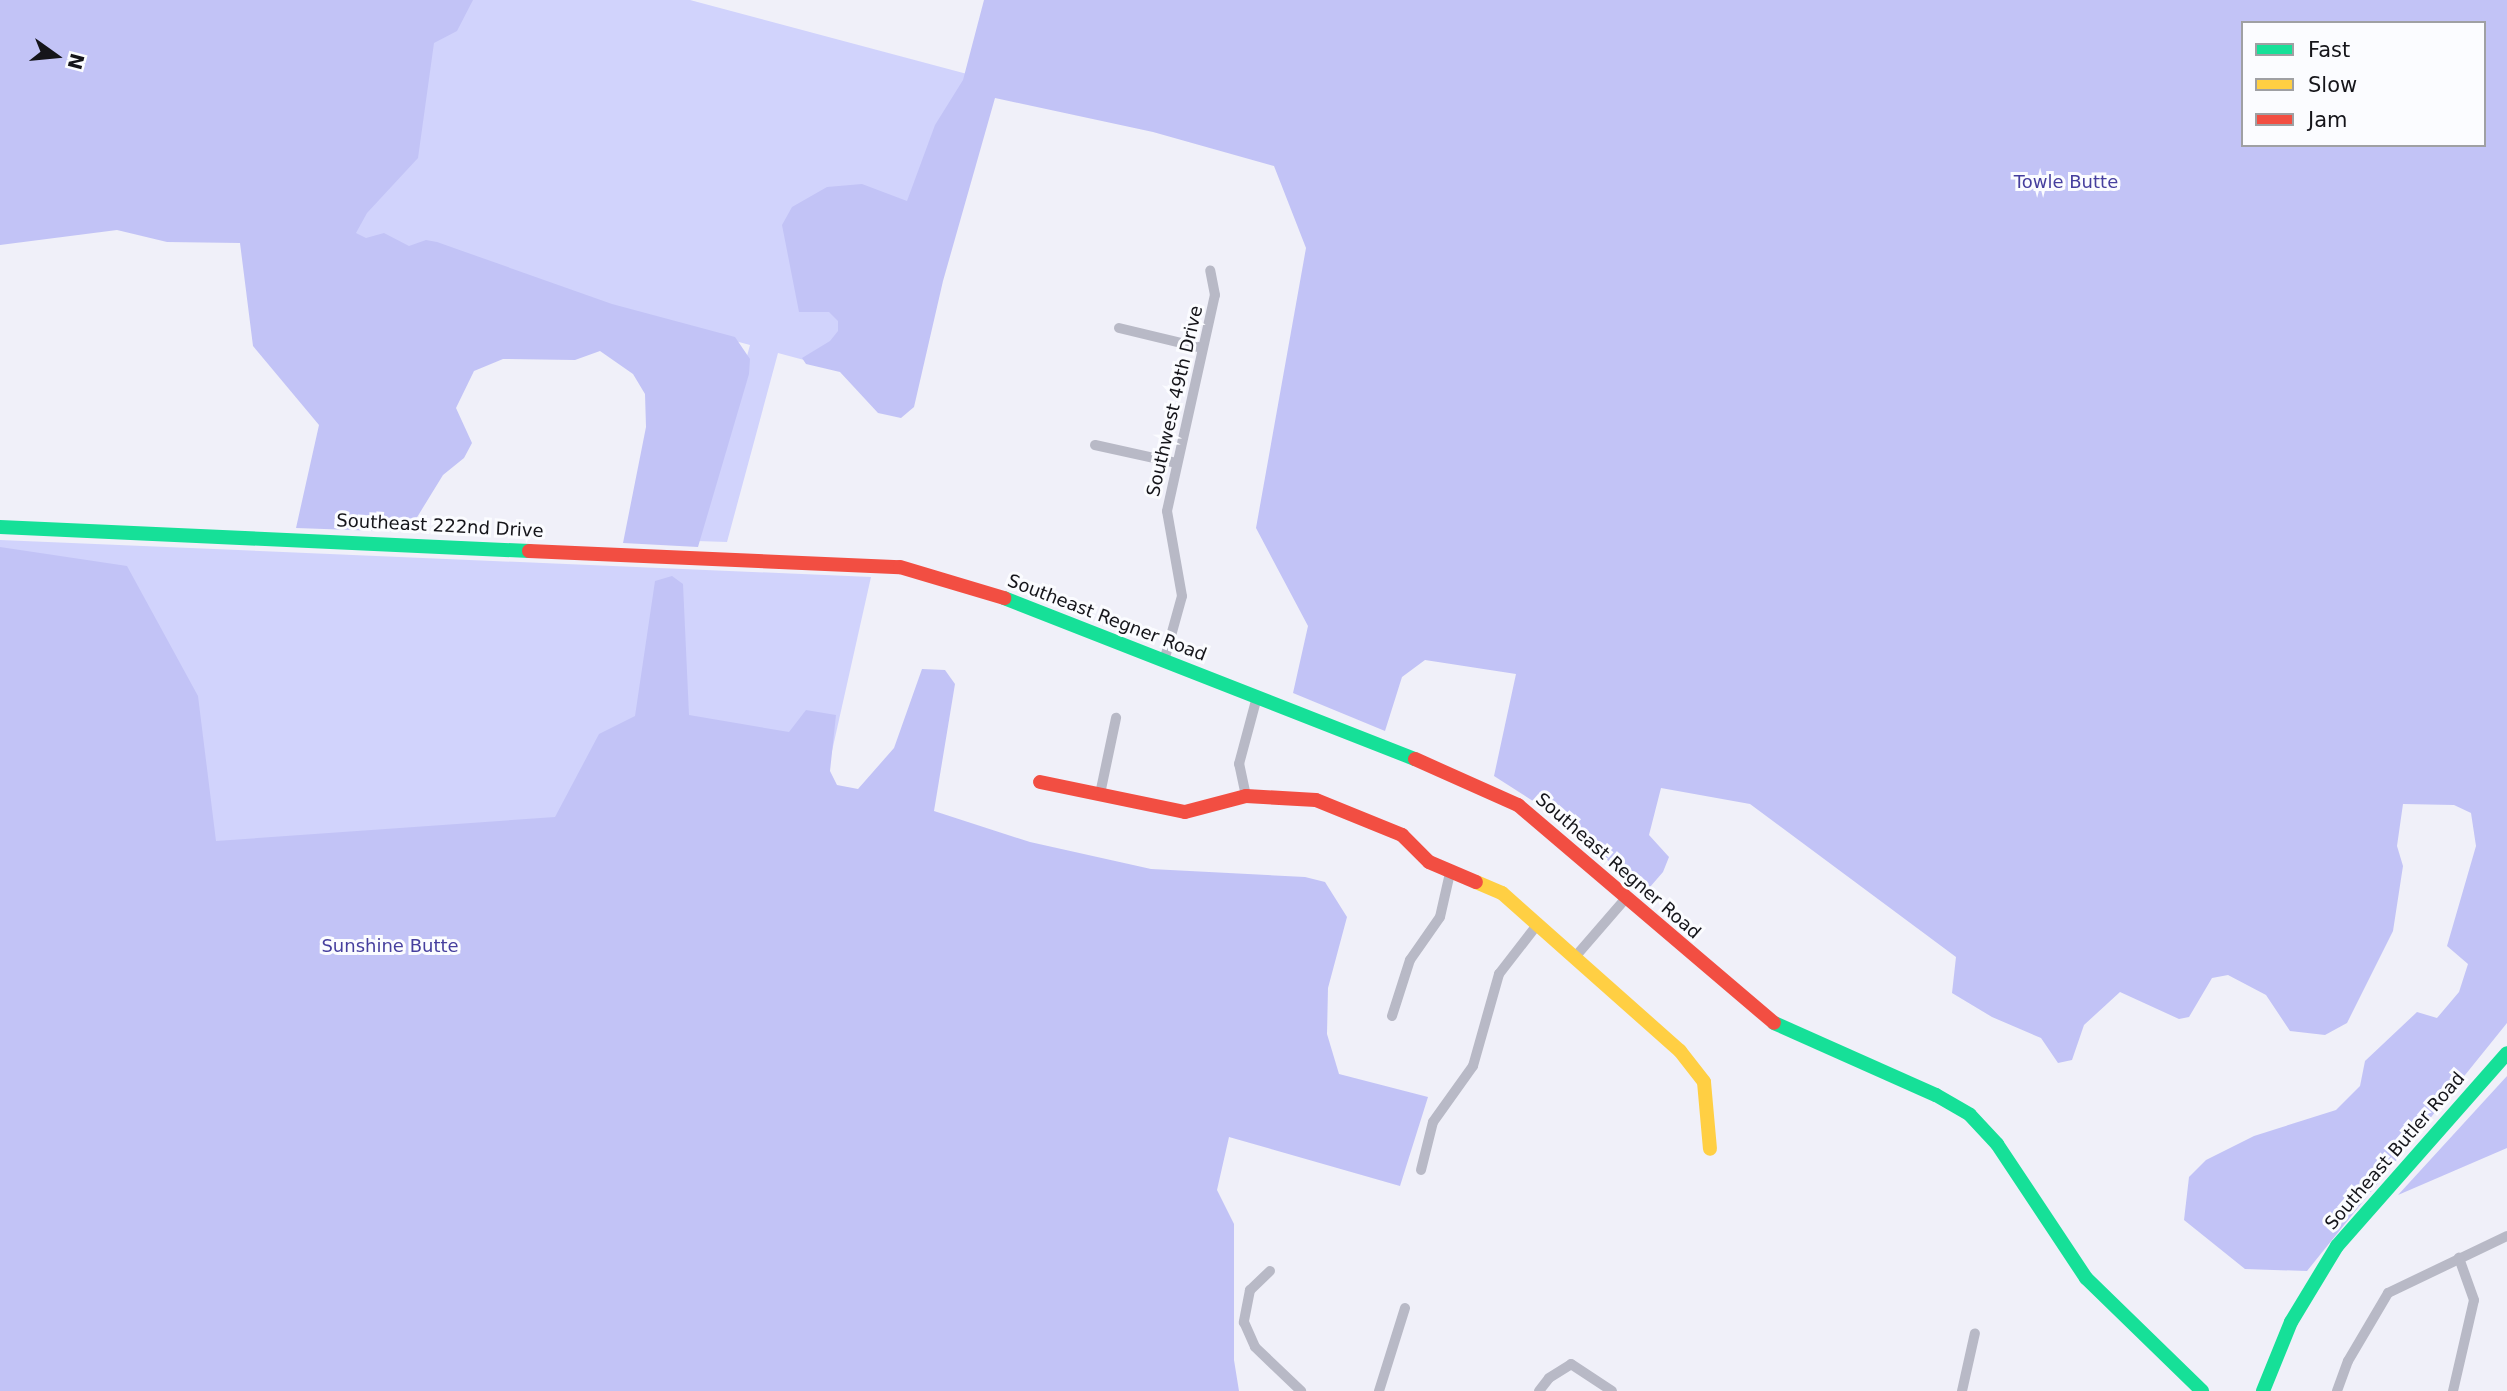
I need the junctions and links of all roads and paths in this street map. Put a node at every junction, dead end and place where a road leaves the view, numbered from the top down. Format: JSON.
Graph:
{"nodes":[{"id":1,"x":1210,"y":270,"type":"dead end"},
{"id":2,"x":1119,"y":328,"type":"dead end"},
{"id":3,"x":1202,"y":348,"type":"junction"},
{"id":4,"x":1095,"y":445,"type":"dead end"},
{"id":5,"x":1176,"y":463,"type":"junction"},
{"id":6,"x":0,"y":527,"type":"edge"},
{"id":7,"x":878,"y":565,"type":"joint"},
{"id":8,"x":1164,"y":661,"type":"junction"},
{"id":9,"x":1258,"y":697,"type":"junction"},
{"id":10,"x":1116,"y":718,"type":"dead end"},
{"id":11,"x":1040,"y":782,"type":"dead end"},
{"id":12,"x":1100,"y":794,"type":"junction"},
{"id":13,"x":1246,"y":796,"type":"junction"},
{"id":14,"x":1450,"y":873,"type":"junction"},
{"id":15,"x":1627,"y":897,"type":"junction"},
{"id":16,"x":1537,"y":925,"type":"junction"},
{"id":17,"x":1575,"y":957,"type":"junction"},
{"id":18,"x":1392,"y":1016,"type":"dead end"},
{"id":19,"x":2507,"y":1053,"type":"edge"},
{"id":20,"x":1710,"y":1149,"type":"dead end"},
{"id":21,"x":1421,"y":1170,"type":"dead end"},
{"id":22,"x":2507,"y":1236,"type":"edge"},
{"id":23,"x":2459,"y":1258,"type":"junction"},
{"id":24,"x":1270,"y":1271,"type":"dead end"},
{"id":25,"x":1405,"y":1308,"type":"dead end"},
{"id":26,"x":1975,"y":1333,"type":"dead end"},
{"id":27,"x":1301,"y":1391,"type":"edge"},
{"id":28,"x":1378,"y":1391,"type":"edge"},
{"id":29,"x":1539,"y":1391,"type":"edge"},
{"id":30,"x":1612,"y":1391,"type":"edge"},
{"id":31,"x":1962,"y":1391,"type":"edge"},
{"id":32,"x":2202,"y":1391,"type":"edge"},
{"id":33,"x":2263,"y":1391,"type":"edge"},
{"id":34,"x":2337,"y":1391,"type":"edge"},
{"id":35,"x":2453,"y":1391,"type":"edge"}],
"edges":[{"from":1,"to":3,"type":"street","name":"Southwest 49th Drive"},
{"from":2,"to":3,"type":"street"},
{"from":3,"to":5,"type":"street","name":"Southwest 49th Drive"},
{"from":4,"to":5,"type":"street"},
{"from":5,"to":8,"type":"street","name":"Southwest 49th Drive"},
{"from":6,"to":7,"type":"main road","name":"Southeast 222nd Drive"},
{"from":7,"to":8,"type":"main road","name":"Southeast Regner Road"},
{"from":8,"to":9,"type":"main road","name":"Southeast Regner Road"},
{"from":9,"to":13,"type":"street"},
{"from":9,"to":15,"type":"main road","name":"Southeast Regner Road"},
{"from":10,"to":12,"type":"street"},
{"from":11,"to":12,"type":"main road"},
{"from":12,"to":13,"type":"main road"},
{"from":13,"to":14,"type":"main road"},
{"from":14,"to":16,"type":"main road"},
{"from":14,"to":18,"type":"street"},
{"from":15,"to":17,"type":"street"},
{"from":15,"to":32,"type":"main road","name":"Southeast Regner Road"},
{"from":16,"to":17,"type":"main road"},
{"from":16,"to":21,"type":"street"},
{"from":17,"to":20,"type":"main road"},
{"from":19,"to":33,"type":"main road","name":"Southeast Butler Road"},
{"from":22,"to":23,"type":"street"},
{"from":23,"to":34,"type":"street"},
{"from":23,"to":35,"type":"street"},
{"from":24,"to":27,"type":"street"},
{"from":25,"to":28,"type":"street"},
{"from":26,"to":31,"type":"street"},
{"from":29,"to":30,"type":"street"}]}
